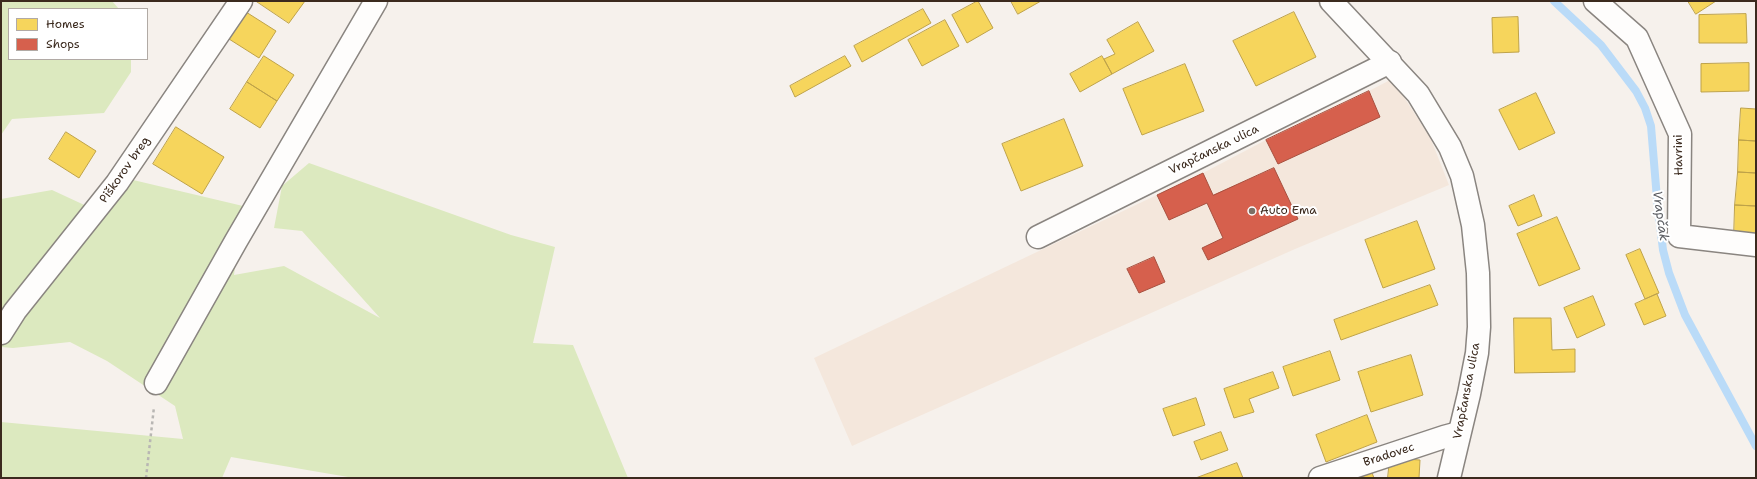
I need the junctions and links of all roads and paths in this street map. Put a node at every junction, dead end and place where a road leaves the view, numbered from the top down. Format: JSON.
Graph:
{"nodes":[{"id":1,"x":241,"y":1,"type":"edge"},
{"id":2,"x":376,"y":1,"type":"edge"},
{"id":3,"x":1331,"y":1,"type":"edge"},
{"id":4,"x":1595,"y":1,"type":"edge"},
{"id":5,"x":1390,"y":62,"type":"junction"},
{"id":6,"x":1038,"y":237,"type":"dead end"},
{"id":7,"x":1756,"y":245,"type":"edge"},
{"id":8,"x":1,"y":333,"type":"edge"},
{"id":9,"x":156,"y":383,"type":"joint"},
{"id":10,"x":1459,"y":433,"type":"junction"},
{"id":11,"x":146,"y":478,"type":"edge"},
{"id":12,"x":1320,"y":478,"type":"edge"},
{"id":13,"x":1449,"y":478,"type":"edge"}],
"edges":[{"from":1,"to":8,"type":"street","name":"Piškorov breg"},
{"from":2,"to":9,"type":"street"},
{"from":3,"to":5,"type":"street","name":"Vrapčanska ulica"},
{"from":4,"to":7,"type":"street","name":"Havrini"},
{"from":5,"to":6,"type":"street","name":"Vrapčanska ulica"},
{"from":5,"to":10,"type":"street","name":"Vrapčanska ulica"},
{"from":9,"to":11,"type":"path"},
{"from":10,"to":12,"type":"street","name":"Bradovec"},
{"from":10,"to":13,"type":"street","name":"Vrapčanska ulica"}]}
